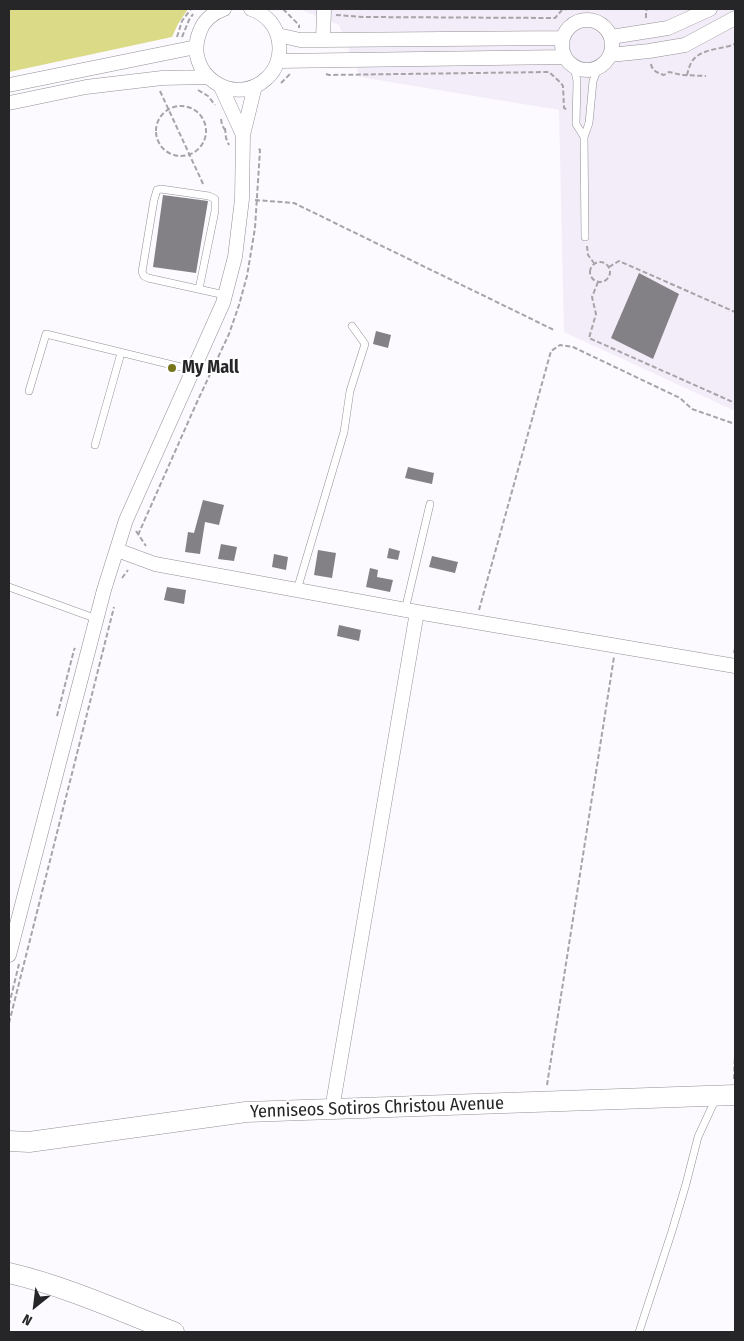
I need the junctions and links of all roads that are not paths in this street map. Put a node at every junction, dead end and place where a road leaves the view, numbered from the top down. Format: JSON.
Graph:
{"nodes":[{"id":1,"x":251,"y":9,"type":"edge"},
{"id":2,"x":710,"y":9,"type":"edge"},
{"id":3,"x":220,"y":10,"type":"edge"},
{"id":4,"x":328,"y":10,"type":"edge"},
{"id":5,"x":593,"y":14,"type":"edge"},
{"id":6,"x":735,"y":18,"type":"edge"},
{"id":7,"x":278,"y":35,"type":"junction"},
{"id":8,"x":611,"y":37,"type":"junction"},
{"id":9,"x":562,"y":38,"type":"junction"},
{"id":10,"x":323,"y":40,"type":"junction"},
{"id":11,"x":196,"y":47,"type":"junction"},
{"id":12,"x":610,"y":55,"type":"junction"},
{"id":13,"x":278,"y":61,"type":"junction"},
{"id":14,"x":569,"y":62,"type":"junction"},
{"id":15,"x":598,"y":68,"type":"junction"},
{"id":16,"x":207,"y":77,"type":"junction"},
{"id":17,"x":9,"y":85,"type":"edge"},
{"id":18,"x":255,"y":86,"type":"junction"},
{"id":19,"x":221,"y":87,"type":"junction"},
{"id":20,"x":9,"y":103,"type":"edge"},
{"id":21,"x":243,"y":135,"type":"junction"},
{"id":22,"x":584,"y":137,"type":"junction"},
{"id":23,"x":585,"y":236,"type":"road end"},
{"id":24,"x":199,"y":289,"type":"junction"},
{"id":25,"x":225,"y":295,"type":"junction"},
{"id":26,"x":352,"y":326,"type":"dead end"},
{"id":27,"x":121,"y":353,"type":"junction"},
{"id":28,"x":194,"y":370,"type":"junction"},
{"id":29,"x":29,"y":392,"type":"dead end"},
{"id":30,"x":95,"y":445,"type":"dead end"},
{"id":31,"x":430,"y":504,"type":"dead end"},
{"id":32,"x":117,"y":550,"type":"junction"},
{"id":33,"x":9,"y":587,"type":"edge"},
{"id":34,"x":297,"y":590,"type":"junction"},
{"id":35,"x":411,"y":611,"type":"junction"},
{"id":36,"x":96,"y":619,"type":"junction"},
{"id":37,"x":735,"y":666,"type":"edge"},
{"id":38,"x":9,"y":955,"type":"edge"},
{"id":39,"x":729,"y":1095,"type":"edge"},
{"id":40,"x":332,"y":1109,"type":"junction"},
{"id":41,"x":13,"y":1139,"type":"edge"},
{"id":42,"x":9,"y":1273,"type":"edge"},
{"id":43,"x":174,"y":1332,"type":"edge"},
{"id":44,"x":638,"y":1332,"type":"edge"}],
"edges":[{"from":1,"to":7,"type":"street"},
{"from":2,"to":8,"type":"street"},
{"from":3,"to":11,"type":"street"},
{"from":4,"to":10,"type":"street"},
{"from":5,"to":8,"type":"street"},
{"from":5,"to":9,"type":"street"},
{"from":6,"to":12,"type":"street"},
{"from":7,"to":10,"type":"street"},
{"from":7,"to":13,"type":"street"},
{"from":8,"to":12,"type":"street"},
{"from":9,"to":10,"type":"street"},
{"from":9,"to":14,"type":"street"},
{"from":11,"to":16,"type":"street"},
{"from":11,"to":17,"type":"street"},
{"from":12,"to":15,"type":"street"},
{"from":13,"to":14,"type":"street"},
{"from":13,"to":18,"type":"street"},
{"from":14,"to":15,"type":"street"},
{"from":14,"to":22,"type":"lane"},
{"from":15,"to":22,"type":"lane"},
{"from":16,"to":19,"type":"street"},
{"from":16,"to":20,"type":"street"},
{"from":18,"to":19,"type":"street"},
{"from":18,"to":21,"type":"street"},
{"from":19,"to":21,"type":"street"},
{"from":21,"to":25,"type":"street"},
{"from":22,"to":23,"type":"lane"},
{"from":24,"to":24,"type":"lane"},
{"from":24,"to":25,"type":"lane"},
{"from":25,"to":28,"type":"street"},
{"from":26,"to":34,"type":"lane"},
{"from":27,"to":28,"type":"lane"},
{"from":27,"to":29,"type":"lane"},
{"from":27,"to":30,"type":"lane"},
{"from":28,"to":32,"type":"street"},
{"from":31,"to":35,"type":"lane"},
{"from":32,"to":34,"type":"street"},
{"from":32,"to":36,"type":"street"},
{"from":33,"to":36,"type":"lane"},
{"from":34,"to":35,"type":"street"},
{"from":35,"to":37,"type":"street"},
{"from":35,"to":40,"type":"street"},
{"from":36,"to":38,"type":"street"},
{"from":39,"to":40,"type":"main road","name":"Yenniseos Sotiros Christou Avenue"},
{"from":39,"to":44,"type":"lane"},
{"from":40,"to":41,"type":"main road","name":"Yenniseos Sotiros Christou Avenue"},
{"from":42,"to":43,"type":"main road"}]}
